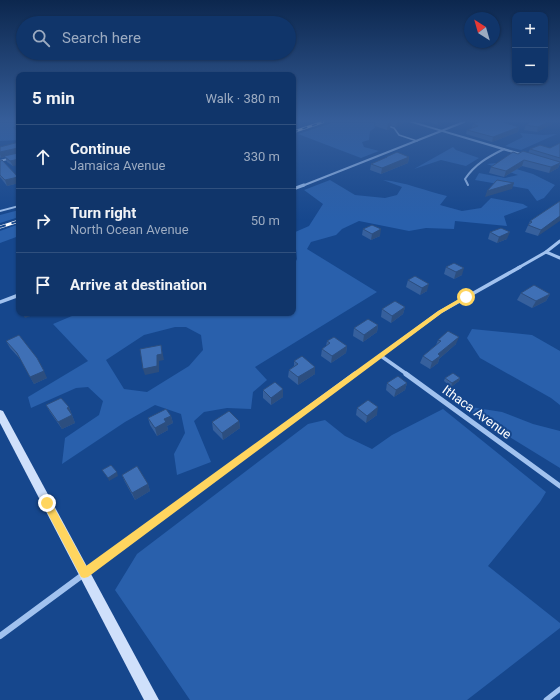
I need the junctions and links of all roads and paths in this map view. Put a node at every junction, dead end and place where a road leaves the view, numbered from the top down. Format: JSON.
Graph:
{"nodes":[{"id":1,"x":382,"y":155,"type":"edge"},
{"id":2,"x":494,"y":155,"type":"edge"},
{"id":3,"x":520,"y":155,"type":"edge"},
{"id":4,"x":16,"y":157,"type":"edge"},
{"id":5,"x":532,"y":158,"type":"edge"},
{"id":6,"x":0,"y":161,"type":"edge"},
{"id":7,"x":468,"y":185,"type":"dead end"},
{"id":8,"x":296,"y":188,"type":"edge"},
{"id":9,"x":16,"y":203,"type":"edge"},
{"id":10,"x":0,"y":207,"type":"edge"},
{"id":11,"x":16,"y":207,"type":"edge"},
{"id":12,"x":0,"y":211,"type":"edge"},
{"id":13,"x":560,"y":241,"type":"edge"},
{"id":14,"x":546,"y":252,"type":"junction"},
{"id":15,"x":560,"y":258,"type":"edge"},
{"id":16,"x":16,"y":296,"type":"edge"},
{"id":17,"x":0,"y":302,"type":"edge"},
{"id":18,"x":380,"y":356,"type":"junction"},
{"id":19,"x":0,"y":414,"type":"edge"},
{"id":20,"x":560,"y":486,"type":"edge"},
{"id":21,"x":84,"y":573,"type":"junction"},
{"id":22,"x":0,"y":636,"type":"edge"},
{"id":23,"x":560,"y":689,"type":"edge"},
{"id":24,"x":152,"y":700,"type":"edge"},
{"id":25,"x":546,"y":700,"type":"edge"}],
"edges":[{"from":1,"to":8,"type":"street"},
{"from":2,"to":7,"type":"street"},
{"from":3,"to":5,"type":"street"},
{"from":4,"to":6,"type":"street"},
{"from":9,"to":10,"type":"street"},
{"from":11,"to":12,"type":"street"},
{"from":13,"to":14,"type":"street"},
{"from":14,"to":15,"type":"street"},
{"from":14,"to":18,"type":"street"},
{"from":16,"to":17,"type":"street"},
{"from":18,"to":20,"type":"street","name":"Ithaca Avenue"},
{"from":18,"to":21,"type":"street"},
{"from":19,"to":21,"type":"main road"},
{"from":21,"to":22,"type":"street"},
{"from":21,"to":24,"type":"main road"},
{"from":23,"to":25,"type":"lane"}]}
